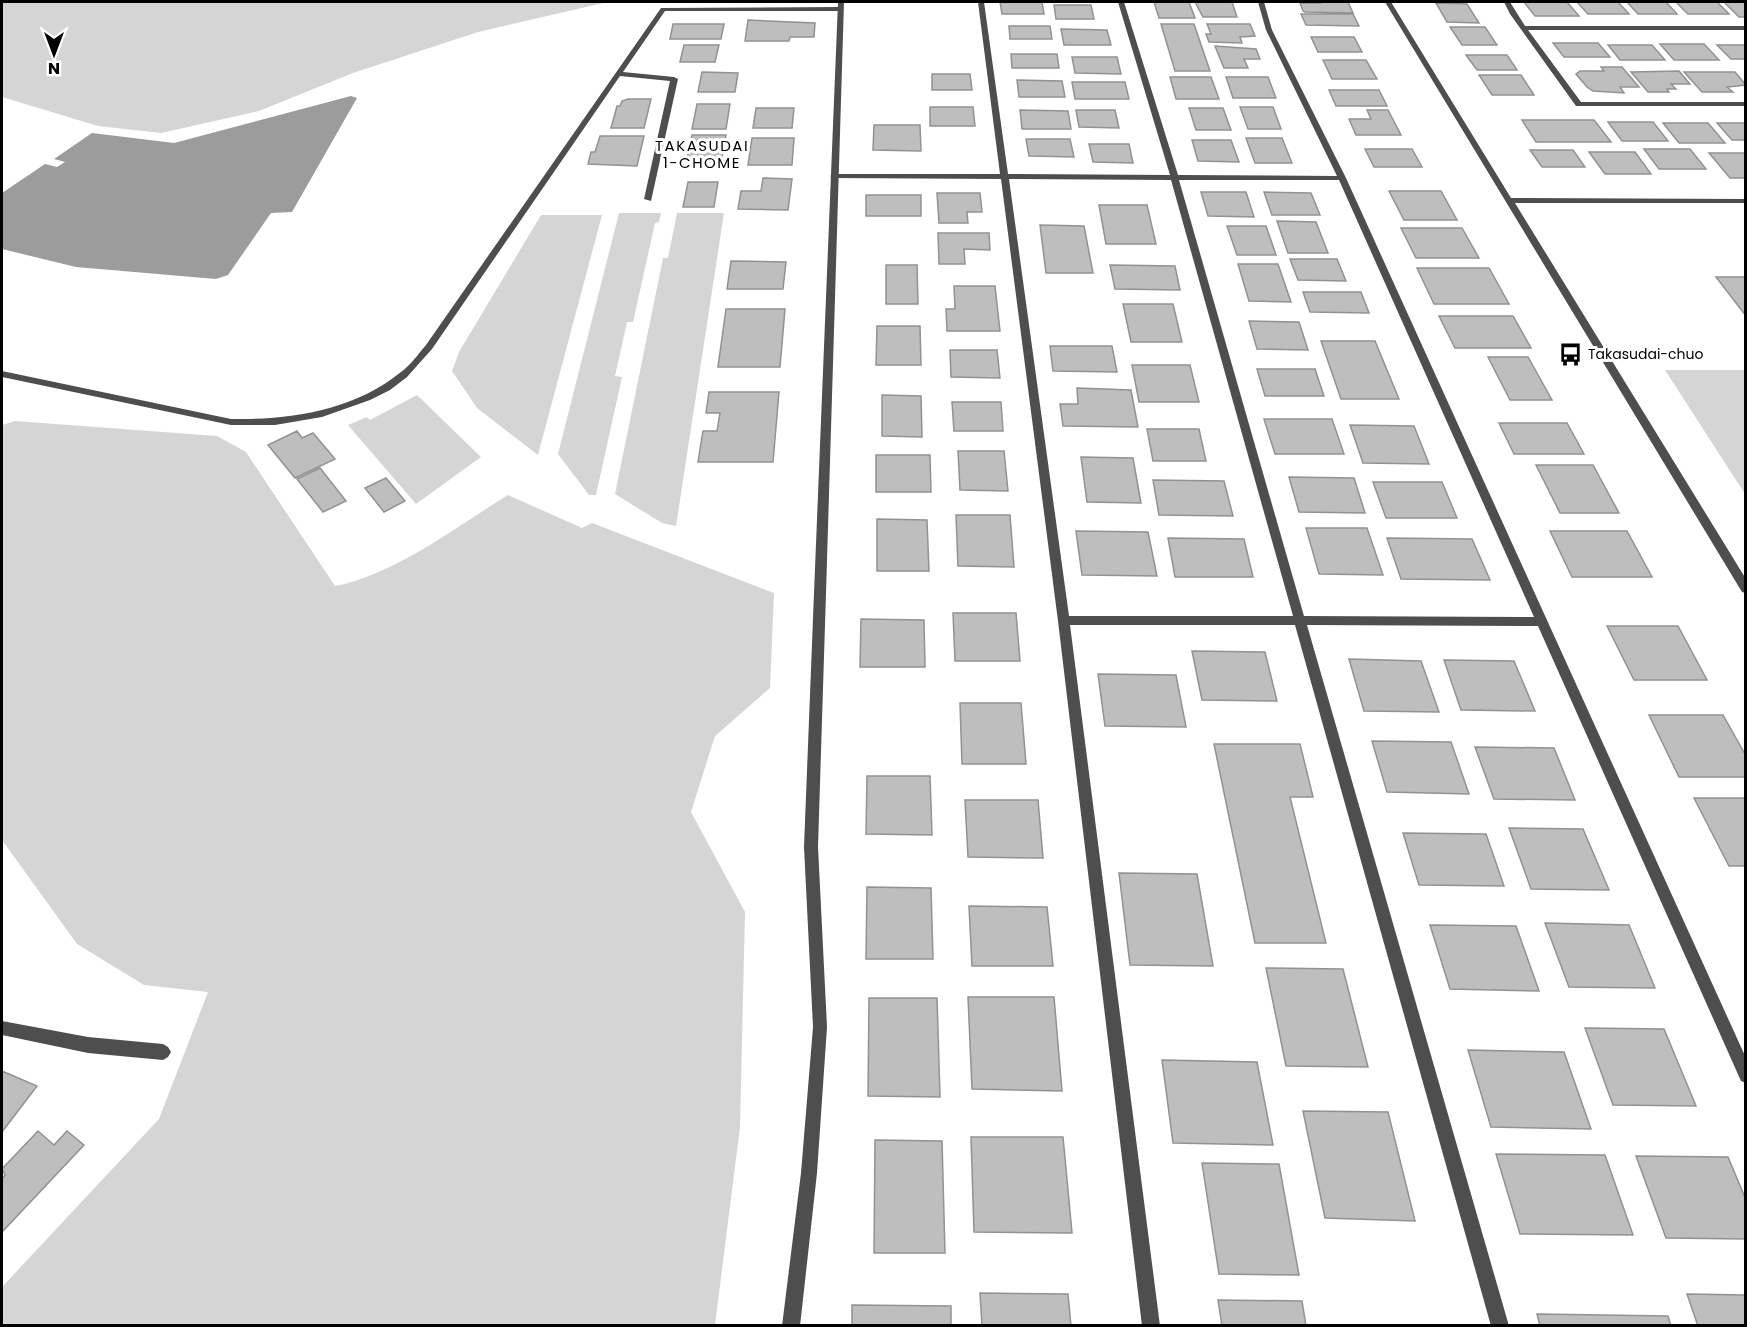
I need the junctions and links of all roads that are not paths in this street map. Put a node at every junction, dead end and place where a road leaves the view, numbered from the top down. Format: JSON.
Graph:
{"nodes":[{"id":1,"x":981,"y":2,"type":"edge"},
{"id":2,"x":1121,"y":2,"type":"edge"},
{"id":3,"x":1261,"y":2,"type":"edge"},
{"id":4,"x":1388,"y":2,"type":"edge"},
{"id":5,"x":1507,"y":2,"type":"edge"},
{"id":6,"x":841,"y":5,"type":"edge"},
{"id":7,"x":1523,"y":27,"type":"junction"},
{"id":8,"x":1746,"y":28,"type":"edge"},
{"id":9,"x":617,"y":74,"type":"junction"},
{"id":10,"x":1746,"y":104,"type":"edge"},
{"id":11,"x":834,"y":176,"type":"junction"},
{"id":12,"x":1005,"y":176,"type":"junction"},
{"id":13,"x":1174,"y":176,"type":"junction"},
{"id":14,"x":1342,"y":178,"type":"junction"},
{"id":15,"x":648,"y":199,"type":"dead end"},
{"id":16,"x":1509,"y":200,"type":"junction"},
{"id":17,"x":1746,"y":201,"type":"edge"},
{"id":18,"x":2,"y":374,"type":"edge"},
{"id":19,"x":1746,"y":589,"type":"edge"},
{"id":20,"x":1299,"y":620,"type":"junction"},
{"id":21,"x":1064,"y":621,"type":"junction"},
{"id":22,"x":1544,"y":622,"type":"junction"},
{"id":23,"x":2,"y":1028,"type":"edge"},
{"id":24,"x":163,"y":1052,"type":"dead end"},
{"id":25,"x":1746,"y":1076,"type":"edge"},
{"id":26,"x":791,"y":1326,"type":"edge"},
{"id":27,"x":1151,"y":1326,"type":"edge"},
{"id":28,"x":1500,"y":1326,"type":"edge"}],
"edges":[{"from":1,"to":12,"type":"street"},
{"from":2,"to":13,"type":"street"},
{"from":3,"to":14,"type":"street"},
{"from":4,"to":16,"type":"street"},
{"from":5,"to":7,"type":"street"},
{"from":6,"to":9,"type":"street"},
{"from":6,"to":11,"type":"street"},
{"from":7,"to":8,"type":"street"},
{"from":7,"to":10,"type":"street"},
{"from":9,"to":15,"type":"street"},
{"from":9,"to":18,"type":"street"},
{"from":11,"to":12,"type":"street"},
{"from":11,"to":26,"type":"street"},
{"from":12,"to":13,"type":"street"},
{"from":12,"to":21,"type":"street"},
{"from":13,"to":14,"type":"street"},
{"from":13,"to":20,"type":"street"},
{"from":14,"to":22,"type":"street"},
{"from":16,"to":17,"type":"street"},
{"from":16,"to":19,"type":"street"},
{"from":20,"to":21,"type":"street"},
{"from":20,"to":22,"type":"street"},
{"from":20,"to":28,"type":"street"},
{"from":21,"to":27,"type":"street"},
{"from":22,"to":25,"type":"street"},
{"from":23,"to":24,"type":"street"}]}
